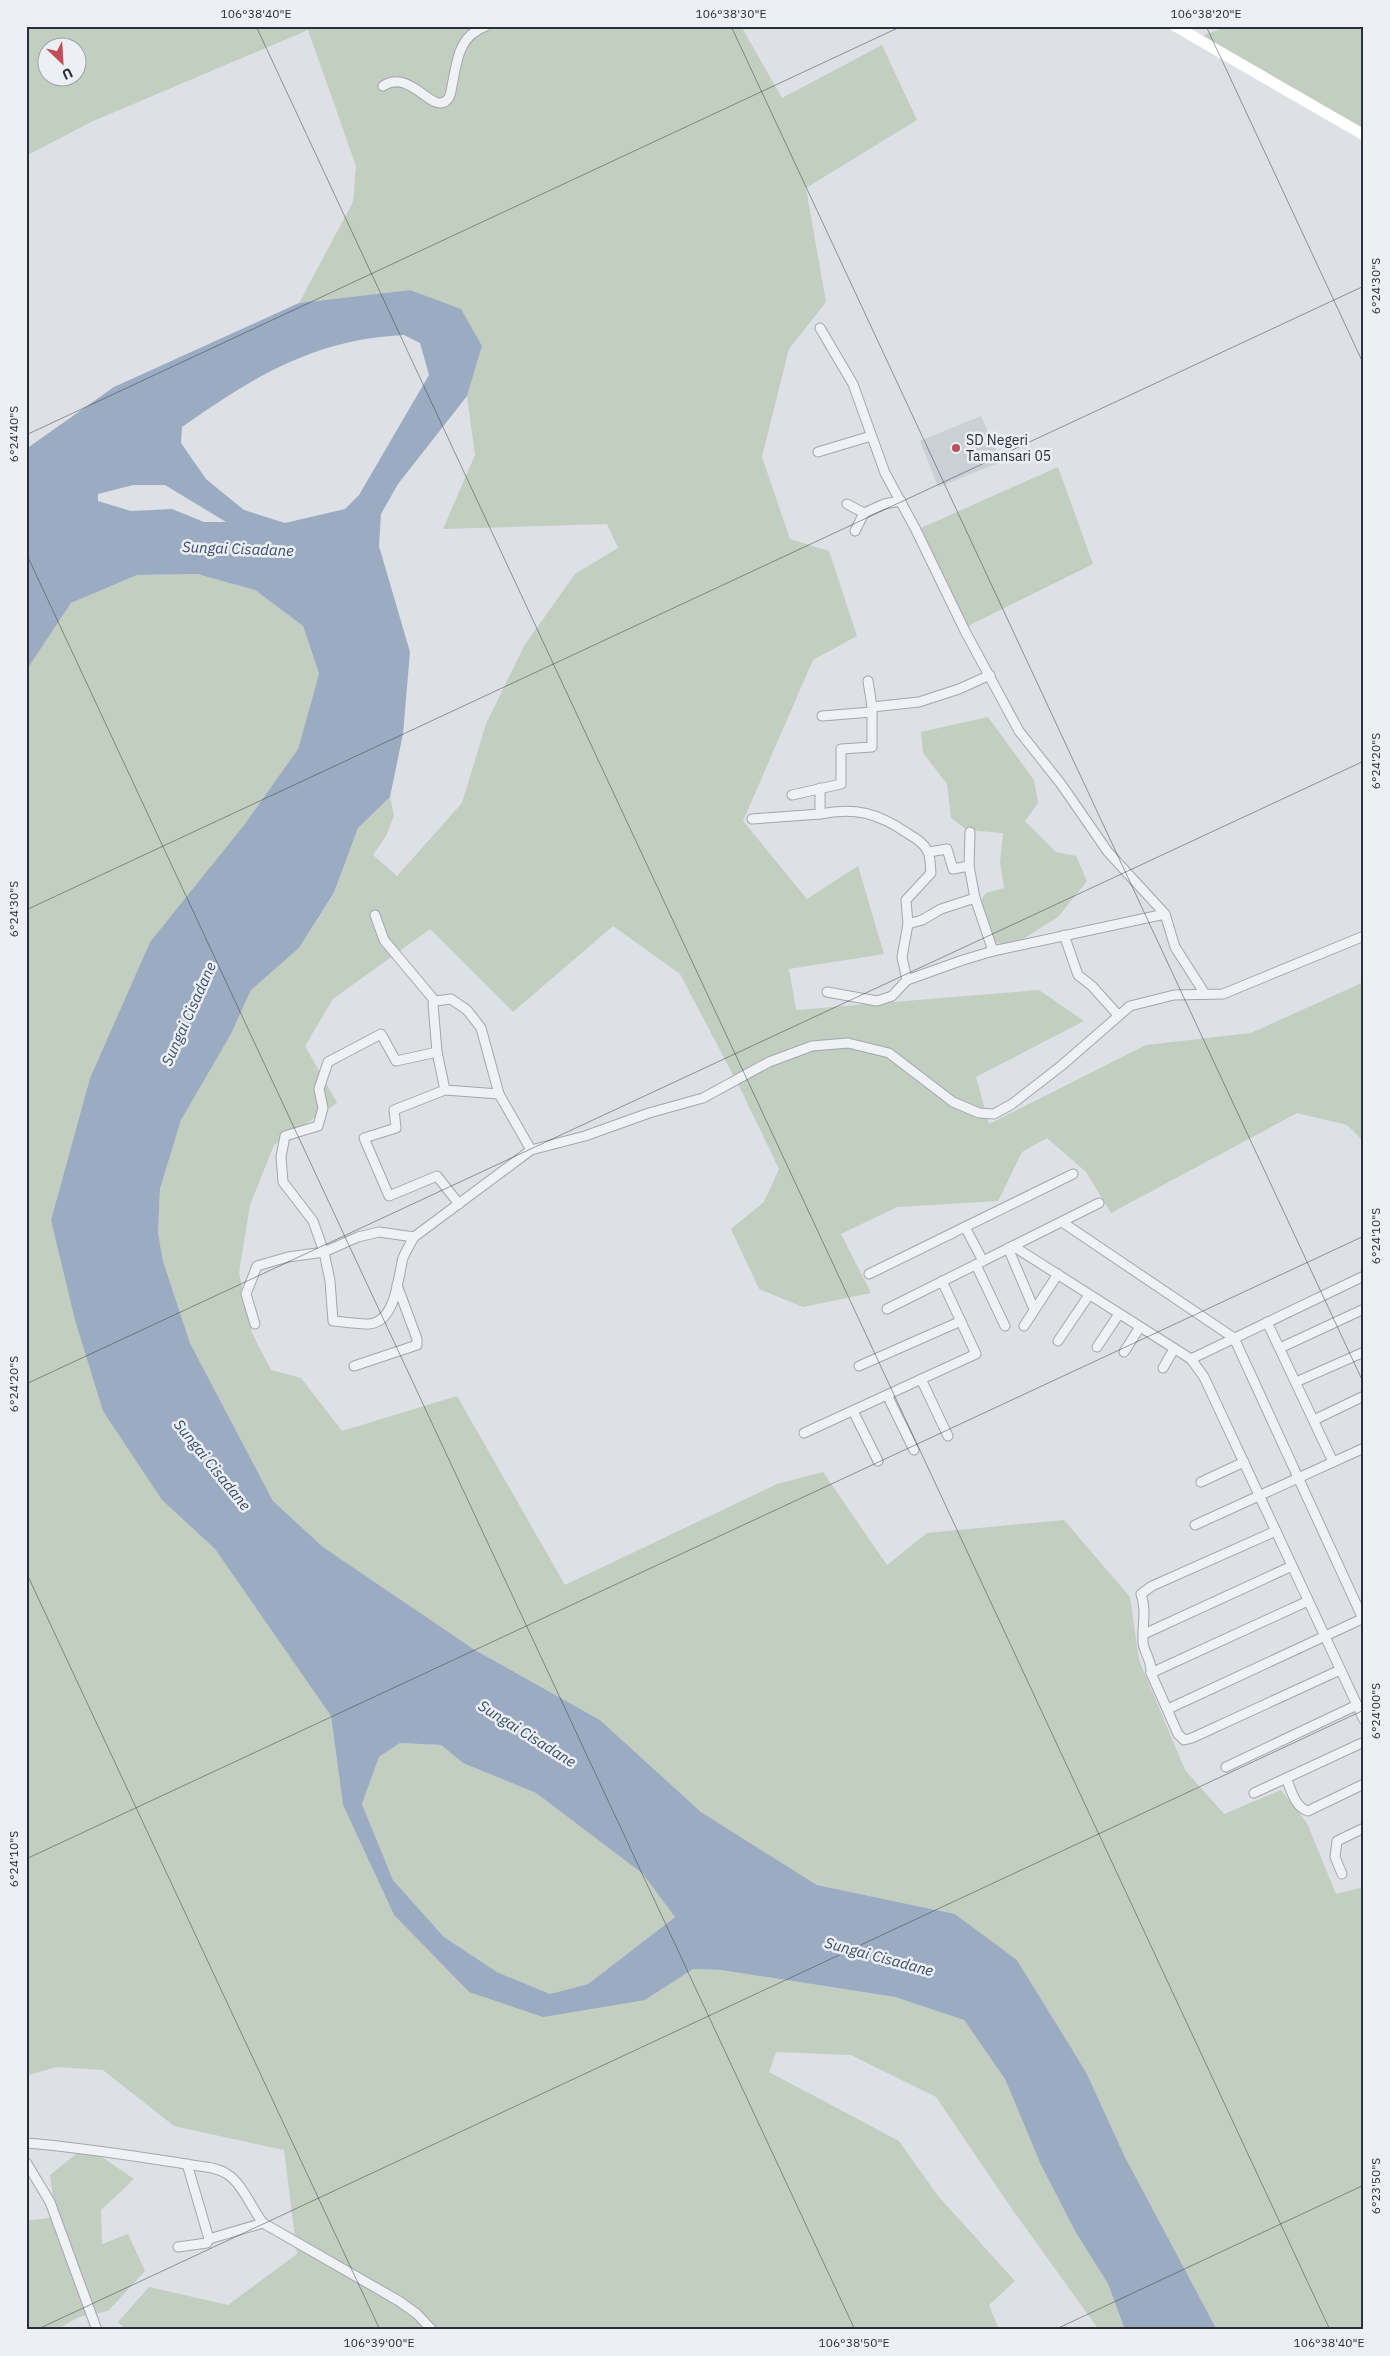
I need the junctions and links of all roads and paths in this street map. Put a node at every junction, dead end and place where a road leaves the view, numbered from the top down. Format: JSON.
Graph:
{"nodes":[{"id":1,"x":486,"y":26,"type":"edge"},
{"id":2,"x":1175,"y":26,"type":"edge"},
{"id":3,"x":383,"y":86,"type":"dead end"},
{"id":4,"x":1364,"y":135,"type":"edge"},
{"id":5,"x":820,"y":328,"type":"dead end"},
{"id":6,"x":870,"y":436,"type":"junction"},
{"id":7,"x":818,"y":452,"type":"dead end"},
{"id":8,"x":901,"y":501,"type":"junction"},
{"id":9,"x":847,"y":504,"type":"dead end"},
{"id":10,"x":864,"y":513,"type":"junction"},
{"id":11,"x":855,"y":531,"type":"dead end"},
{"id":12,"x":990,"y":675,"type":"junction"},
{"id":13,"x":868,"y":681,"type":"dead end"},
{"id":14,"x":872,"y":710,"type":"junction"},
{"id":15,"x":822,"y":716,"type":"dead end"},
{"id":16,"x":820,"y":788,"type":"junction"},
{"id":17,"x":792,"y":795,"type":"dead end"},
{"id":18,"x":820,"y":814,"type":"junction"},
{"id":19,"x":752,"y":819,"type":"dead end"},
{"id":20,"x":970,"y":832,"type":"dead end"},
{"id":21,"x":929,"y":852,"type":"junction"},
{"id":22,"x":969,"y":866,"type":"junction"},
{"id":23,"x":975,"y":898,"type":"junction"},
{"id":24,"x":1165,"y":914,"type":"junction"},
{"id":25,"x":375,"y":915,"type":"dead end"},
{"id":26,"x":908,"y":924,"type":"junction"},
{"id":27,"x":1064,"y":936,"type":"junction"},
{"id":28,"x":1364,"y":936,"type":"edge"},
{"id":29,"x":992,"y":951,"type":"junction"},
{"id":30,"x":907,"y":980,"type":"junction"},
{"id":31,"x":827,"y":992,"type":"dead end"},
{"id":32,"x":1205,"y":994,"type":"junction"},
{"id":33,"x":435,"y":1001,"type":"junction"},
{"id":34,"x":1118,"y":1015,"type":"junction"},
{"id":35,"x":437,"y":1052,"type":"junction"},
{"id":36,"x":445,"y":1090,"type":"junction"},
{"id":37,"x":499,"y":1094,"type":"junction"},
{"id":38,"x":531,"y":1150,"type":"junction"},
{"id":39,"x":1073,"y":1174,"type":"dead end"},
{"id":40,"x":1100,"y":1203,"type":"dead end"},
{"id":41,"x":459,"y":1204,"type":"junction"},
{"id":42,"x":1062,"y":1222,"type":"junction"},
{"id":43,"x":965,"y":1227,"type":"junction"},
{"id":44,"x":414,"y":1237,"type":"junction"},
{"id":45,"x":1011,"y":1247,"type":"junction"},
{"id":46,"x":324,"y":1252,"type":"junction"},
{"id":47,"x":979,"y":1263,"type":"junction"},
{"id":48,"x":869,"y":1274,"type":"dead end"},
{"id":49,"x":1058,"y":1274,"type":"junction"},
{"id":50,"x":1364,"y":1276,"type":"edge"},
{"id":51,"x":942,"y":1281,"type":"junction"},
{"id":52,"x":397,"y":1285,"type":"junction"},
{"id":53,"x":1089,"y":1295,"type":"junction"},
{"id":54,"x":887,"y":1309,"type":"dead end"},
{"id":55,"x":1034,"y":1309,"type":"junction"},
{"id":56,"x":1364,"y":1309,"type":"edge"},
{"id":57,"x":1119,"y":1314,"type":"junction"},
{"id":58,"x":960,"y":1321,"type":"junction"},
{"id":59,"x":1268,"y":1322,"type":"junction"},
{"id":60,"x":255,"y":1324,"type":"dead end"},
{"id":61,"x":1006,"y":1326,"type":"dead end"},
{"id":62,"x":1024,"y":1326,"type":"dead end"},
{"id":63,"x":1140,"y":1327,"type":"junction"},
{"id":64,"x":1234,"y":1338,"type":"junction"},
{"id":65,"x":1058,"y":1341,"type":"dead end"},
{"id":66,"x":1098,"y":1346,"type":"dead end"},
{"id":67,"x":1280,"y":1348,"type":"junction"},
{"id":68,"x":1174,"y":1349,"type":"junction"},
{"id":69,"x":1124,"y":1352,"type":"dead end"},
{"id":70,"x":1364,"y":1352,"type":"edge"},
{"id":71,"x":1190,"y":1359,"type":"junction"},
{"id":72,"x":354,"y":1366,"type":"dead end"},
{"id":73,"x":859,"y":1366,"type":"dead end"},
{"id":74,"x":1163,"y":1368,"type":"dead end"},
{"id":75,"x":921,"y":1379,"type":"junction"},
{"id":76,"x":1296,"y":1382,"type":"junction"},
{"id":77,"x":887,"y":1395,"type":"junction"},
{"id":78,"x":1364,"y":1396,"type":"edge"},
{"id":79,"x":853,"y":1411,"type":"junction"},
{"id":80,"x":1314,"y":1420,"type":"junction"},
{"id":81,"x":804,"y":1433,"type":"dead end"},
{"id":82,"x":948,"y":1436,"type":"dead end"},
{"id":83,"x":1364,"y":1448,"type":"edge"},
{"id":84,"x":914,"y":1450,"type":"dead end"},
{"id":85,"x":878,"y":1461,"type":"dead end"},
{"id":86,"x":1244,"y":1462,"type":"junction"},
{"id":87,"x":1333,"y":1462,"type":"junction"},
{"id":88,"x":1298,"y":1477,"type":"junction"},
{"id":89,"x":1201,"y":1482,"type":"dead end"},
{"id":90,"x":1259,"y":1495,"type":"junction"},
{"id":91,"x":1195,"y":1525,"type":"dead end"},
{"id":92,"x":1276,"y":1531,"type":"junction"},
{"id":93,"x":1292,"y":1566,"type":"junction"},
{"id":94,"x":1308,"y":1601,"type":"junction"},
{"id":95,"x":1363,"y":1619,"type":"edge"},
{"id":96,"x":1144,"y":1634,"type":"junction"},
{"id":97,"x":1324,"y":1635,"type":"junction"},
{"id":98,"x":1340,"y":1670,"type":"junction"},
{"id":99,"x":1151,"y":1673,"type":"junction"},
{"id":100,"x":1357,"y":1705,"type":"junction"},
{"id":101,"x":1168,"y":1709,"type":"junction"},
{"id":102,"x":1364,"y":1720,"type":"edge"},
{"id":103,"x":1364,"y":1742,"type":"edge"},
{"id":104,"x":1226,"y":1767,"type":"dead end"},
{"id":105,"x":1286,"y":1778,"type":"junction"},
{"id":106,"x":1364,"y":1784,"type":"edge"},
{"id":107,"x":1254,"y":1793,"type":"dead end"},
{"id":108,"x":1364,"y":1828,"type":"edge"},
{"id":109,"x":1342,"y":1874,"type":"dead end"},
{"id":110,"x":26,"y":2143,"type":"edge"},
{"id":111,"x":26,"y":2162,"type":"edge"},
{"id":112,"x":187,"y":2164,"type":"junction"},
{"id":113,"x":263,"y":2223,"type":"junction"},
{"id":114,"x":209,"y":2239,"type":"junction"},
{"id":115,"x":178,"y":2247,"type":"dead end"},
{"id":116,"x":97,"y":2330,"type":"edge"},
{"id":117,"x":432,"y":2330,"type":"edge"}],
"edges":[{"from":1,"to":3,"type":"street"},
{"from":2,"to":4,"type":"main road"},
{"from":5,"to":6,"type":"street"},
{"from":6,"to":7,"type":"street"},
{"from":6,"to":8,"type":"street"},
{"from":8,"to":10,"type":"street"},
{"from":8,"to":12,"type":"street"},
{"from":9,"to":10,"type":"street"},
{"from":10,"to":11,"type":"street"},
{"from":12,"to":14,"type":"street"},
{"from":12,"to":24,"type":"street"},
{"from":13,"to":14,"type":"street"},
{"from":14,"to":15,"type":"street"},
{"from":14,"to":16,"type":"street"},
{"from":16,"to":17,"type":"street"},
{"from":16,"to":18,"type":"street"},
{"from":18,"to":19,"type":"street"},
{"from":18,"to":21,"type":"street"},
{"from":20,"to":22,"type":"street"},
{"from":21,"to":22,"type":"street"},
{"from":21,"to":26,"type":"street"},
{"from":22,"to":23,"type":"street"},
{"from":23,"to":26,"type":"street"},
{"from":23,"to":29,"type":"street"},
{"from":24,"to":27,"type":"street"},
{"from":24,"to":32,"type":"street"},
{"from":25,"to":33,"type":"street"},
{"from":26,"to":30,"type":"street"},
{"from":27,"to":29,"type":"street"},
{"from":27,"to":34,"type":"street"},
{"from":28,"to":32,"type":"street"},
{"from":29,"to":30,"type":"street"},
{"from":30,"to":31,"type":"street"},
{"from":32,"to":34,"type":"street"},
{"from":33,"to":35,"type":"street"},
{"from":33,"to":37,"type":"street"},
{"from":34,"to":38,"type":"street"},
{"from":35,"to":36,"type":"street"},
{"from":35,"to":46,"type":"street"},
{"from":36,"to":37,"type":"street"},
{"from":36,"to":41,"type":"street"},
{"from":37,"to":38,"type":"street"},
{"from":38,"to":41,"type":"street"},
{"from":39,"to":43,"type":"street"},
{"from":40,"to":42,"type":"street"},
{"from":41,"to":44,"type":"street"},
{"from":42,"to":45,"type":"street"},
{"from":42,"to":64,"type":"street"},
{"from":43,"to":47,"type":"street"},
{"from":43,"to":48,"type":"street"},
{"from":44,"to":46,"type":"street"},
{"from":44,"to":52,"type":"street"},
{"from":45,"to":47,"type":"street"},
{"from":45,"to":49,"type":"street"},
{"from":45,"to":55,"type":"street"},
{"from":46,"to":52,"type":"street"},
{"from":46,"to":60,"type":"street"},
{"from":47,"to":51,"type":"street"},
{"from":47,"to":61,"type":"street"},
{"from":49,"to":53,"type":"street"},
{"from":49,"to":55,"type":"street"},
{"from":50,"to":59,"type":"street"},
{"from":51,"to":54,"type":"street"},
{"from":51,"to":58,"type":"street"},
{"from":52,"to":72,"type":"street"},
{"from":53,"to":57,"type":"street"},
{"from":53,"to":65,"type":"street"},
{"from":55,"to":62,"type":"street"},
{"from":56,"to":67,"type":"street"},
{"from":57,"to":63,"type":"street"},
{"from":57,"to":66,"type":"street"},
{"from":58,"to":73,"type":"street"},
{"from":58,"to":75,"type":"street"},
{"from":59,"to":64,"type":"street"},
{"from":59,"to":67,"type":"street"},
{"from":63,"to":68,"type":"street"},
{"from":63,"to":69,"type":"street"},
{"from":64,"to":71,"type":"street"},
{"from":64,"to":88,"type":"street"},
{"from":67,"to":76,"type":"street"},
{"from":68,"to":71,"type":"street"},
{"from":68,"to":74,"type":"street"},
{"from":70,"to":76,"type":"street"},
{"from":71,"to":86,"type":"street"},
{"from":75,"to":77,"type":"street"},
{"from":75,"to":82,"type":"street"},
{"from":76,"to":80,"type":"street"},
{"from":77,"to":79,"type":"street"},
{"from":77,"to":84,"type":"street"},
{"from":78,"to":80,"type":"street"},
{"from":79,"to":81,"type":"street"},
{"from":79,"to":85,"type":"street"},
{"from":80,"to":87,"type":"street"},
{"from":83,"to":87,"type":"street"},
{"from":86,"to":89,"type":"street"},
{"from":86,"to":90,"type":"street"},
{"from":87,"to":88,"type":"street"},
{"from":88,"to":90,"type":"street"},
{"from":88,"to":95,"type":"street"},
{"from":90,"to":91,"type":"street"},
{"from":90,"to":92,"type":"street"},
{"from":92,"to":93,"type":"street"},
{"from":92,"to":96,"type":"street"},
{"from":93,"to":94,"type":"street"},
{"from":93,"to":96,"type":"street"},
{"from":94,"to":97,"type":"street"},
{"from":94,"to":99,"type":"street"},
{"from":95,"to":97,"type":"street"},
{"from":96,"to":99,"type":"street"},
{"from":97,"to":98,"type":"street"},
{"from":97,"to":101,"type":"street"},
{"from":98,"to":100,"type":"street"},
{"from":98,"to":101,"type":"street"},
{"from":99,"to":101,"type":"street"},
{"from":100,"to":102,"type":"street"},
{"from":100,"to":104,"type":"street"},
{"from":103,"to":105,"type":"street"},
{"from":105,"to":106,"type":"street"},
{"from":105,"to":107,"type":"street"},
{"from":108,"to":109,"type":"street"},
{"from":110,"to":112,"type":"street"},
{"from":111,"to":116,"type":"street"},
{"from":112,"to":113,"type":"street"},
{"from":112,"to":114,"type":"street"},
{"from":113,"to":114,"type":"street"},
{"from":113,"to":117,"type":"street"},
{"from":114,"to":115,"type":"street"}]}
